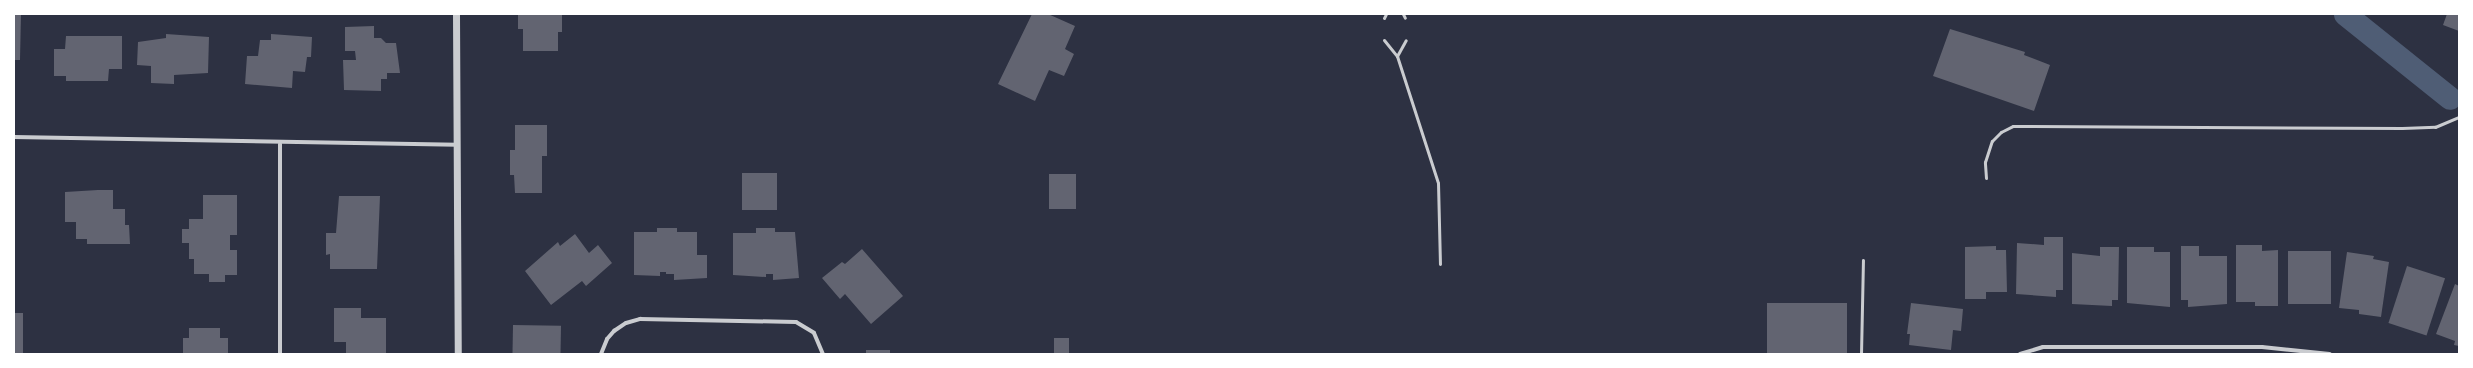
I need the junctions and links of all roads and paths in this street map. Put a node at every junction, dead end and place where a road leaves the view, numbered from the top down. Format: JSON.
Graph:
{"nodes":[{"id":1,"x":456,"y":14,"type":"edge"},
{"id":2,"x":1386,"y":14,"type":"edge"},
{"id":3,"x":1403,"y":14,"type":"edge"},
{"id":4,"x":1384,"y":18,"type":"dead end"},
{"id":5,"x":1405,"y":18,"type":"dead end"},
{"id":6,"x":1384,"y":40,"type":"dead end"},
{"id":7,"x":1406,"y":40,"type":"dead end"},
{"id":8,"x":1397,"y":56,"type":"junction"},
{"id":9,"x":2459,"y":117,"type":"edge"},
{"id":10,"x":14,"y":137,"type":"edge"},
{"id":11,"x":280,"y":144,"type":"junction"},
{"id":12,"x":457,"y":145,"type":"junction"},
{"id":13,"x":1986,"y":178,"type":"dead end"},
{"id":14,"x":1863,"y":260,"type":"dead end"},
{"id":15,"x":1440,"y":264,"type":"dead end"},
{"id":16,"x":280,"y":354,"type":"edge"},
{"id":17,"x":458,"y":354,"type":"edge"},
{"id":18,"x":601,"y":354,"type":"edge"},
{"id":19,"x":823,"y":354,"type":"edge"},
{"id":20,"x":1862,"y":354,"type":"edge"},
{"id":21,"x":2020,"y":354,"type":"edge"},
{"id":22,"x":2330,"y":354,"type":"edge"}],
"edges":[{"from":1,"to":12,"type":"street"},
{"from":2,"to":4,"type":"lane"},
{"from":3,"to":5,"type":"lane"},
{"from":6,"to":8,"type":"lane"},
{"from":7,"to":8,"type":"lane"},
{"from":8,"to":15,"type":"lane"},
{"from":9,"to":13,"type":"lane"},
{"from":10,"to":11,"type":"street"},
{"from":11,"to":12,"type":"street"},
{"from":11,"to":16,"type":"street"},
{"from":12,"to":17,"type":"street"},
{"from":14,"to":20,"type":"lane"},
{"from":18,"to":19,"type":"street"},
{"from":21,"to":22,"type":"street"}]}
